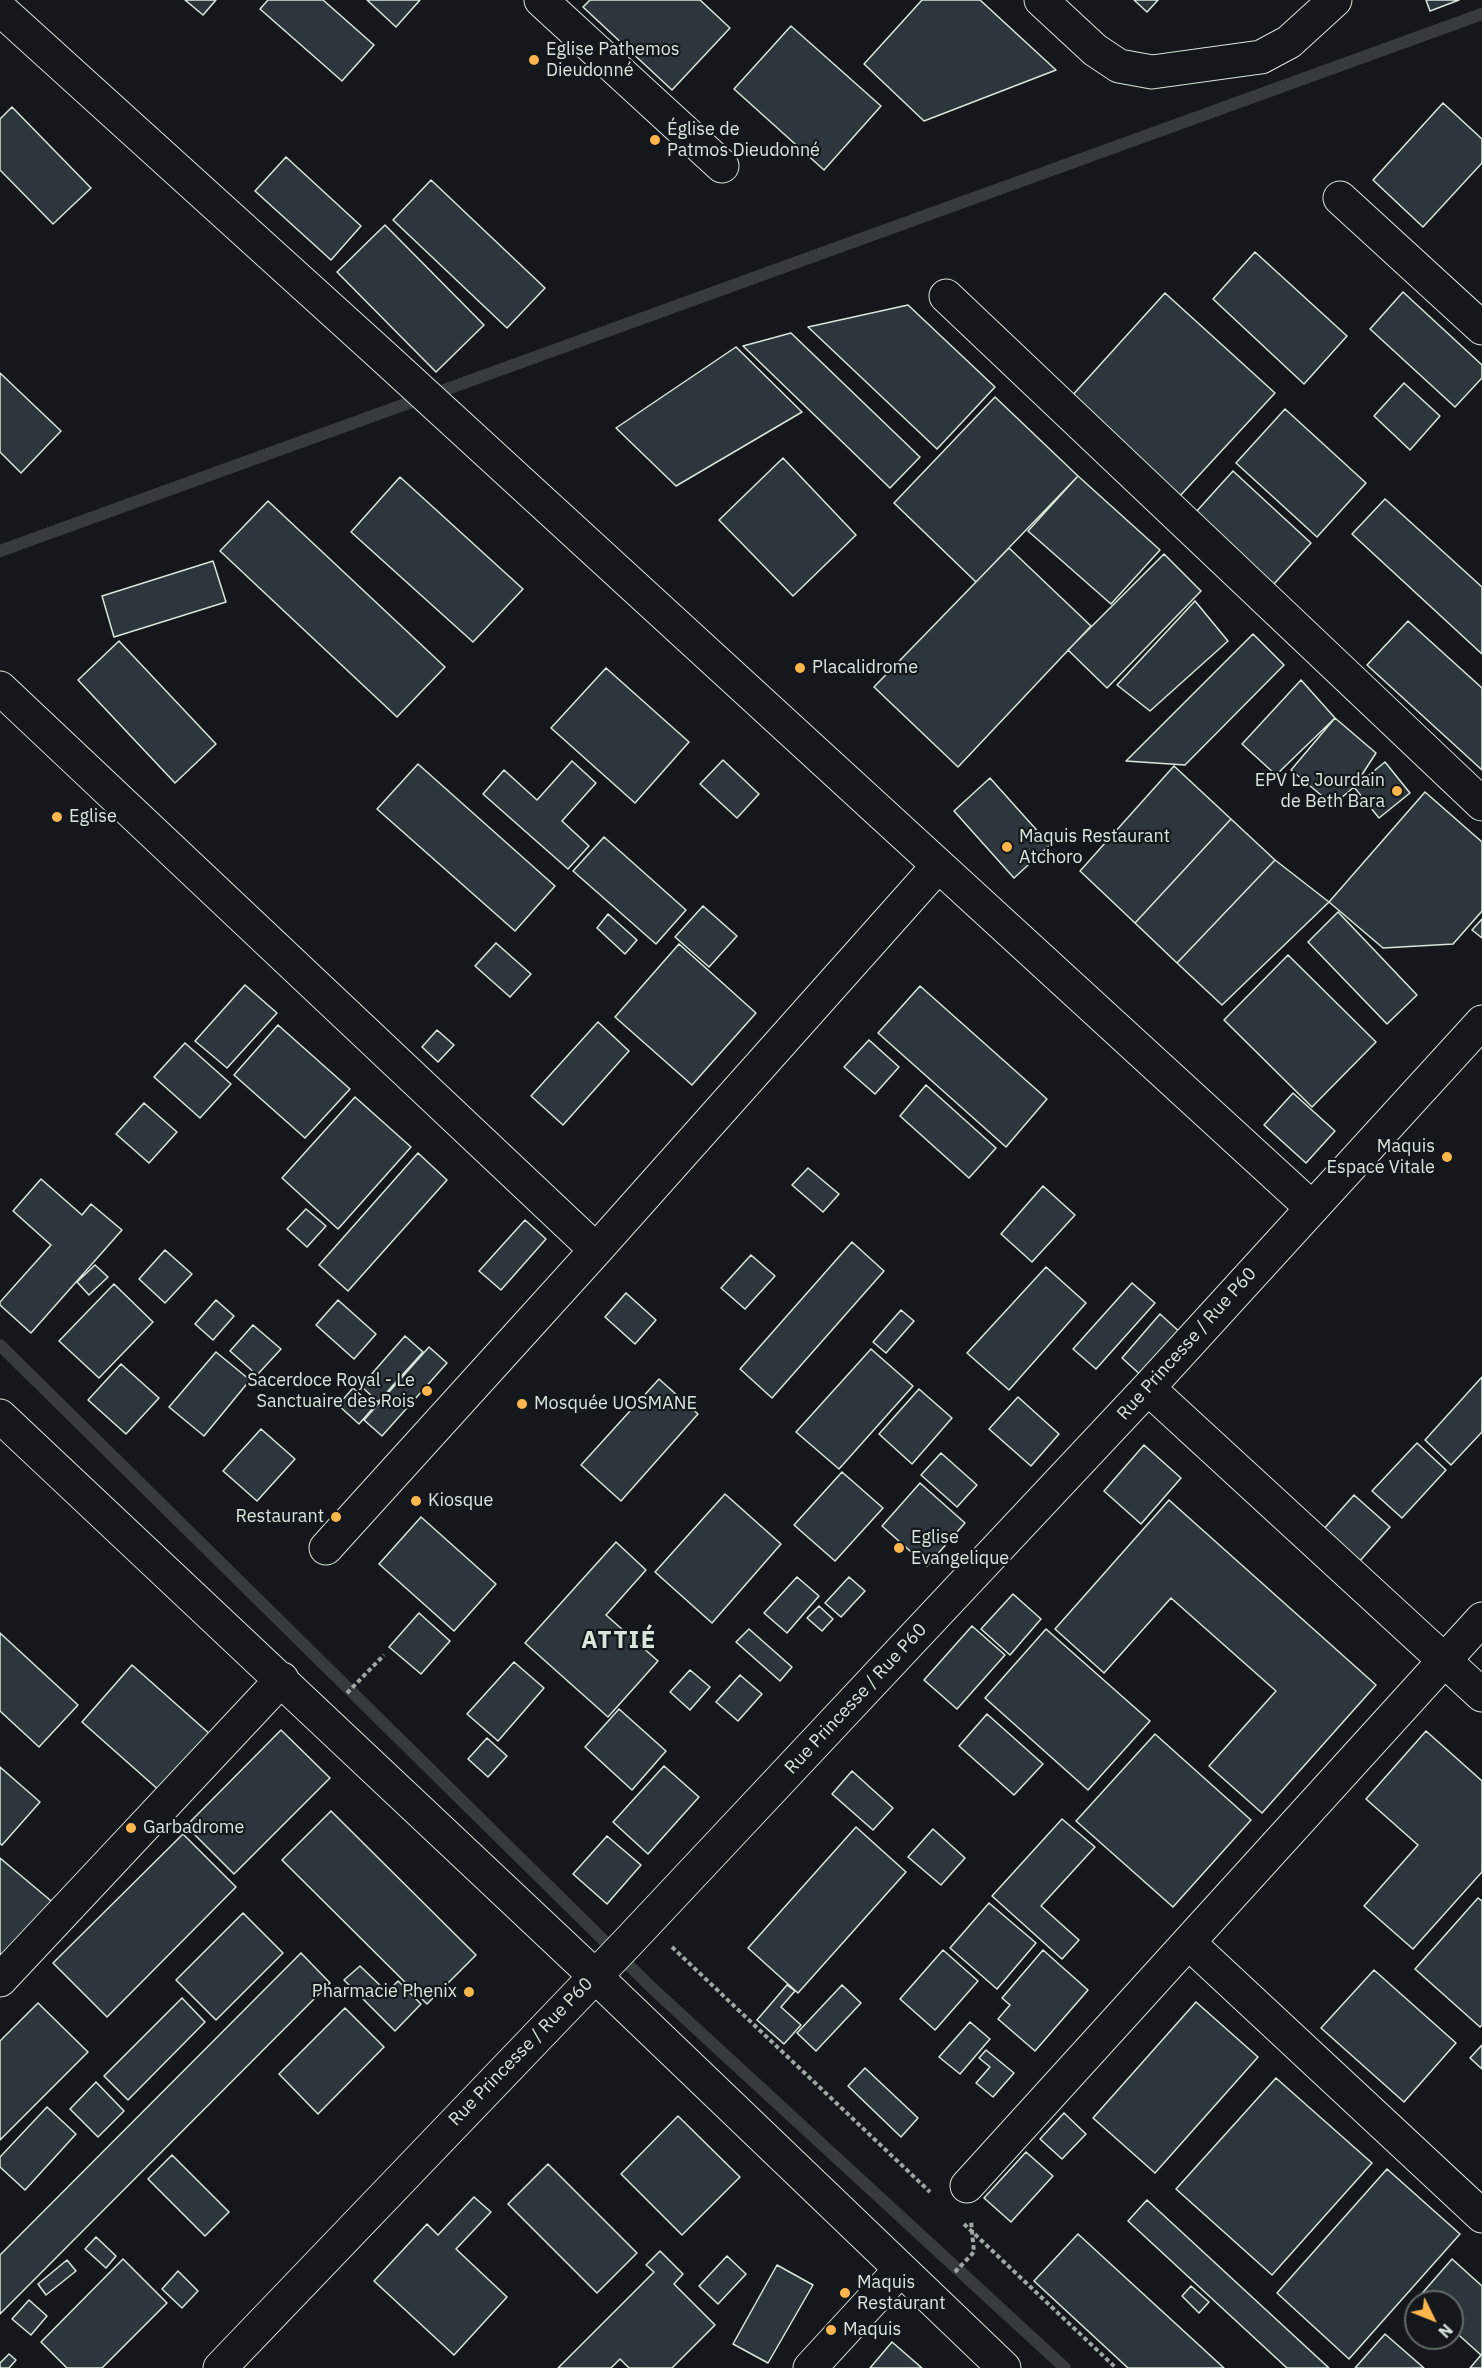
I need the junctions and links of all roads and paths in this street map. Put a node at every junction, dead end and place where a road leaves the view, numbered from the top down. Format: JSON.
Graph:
{"nodes":[{"id":1,"x":541,"y":0,"type":"edge"},
{"id":2,"x":1041,"y":0,"type":"edge"},
{"id":3,"x":1335,"y":0,"type":"edge"},
{"id":4,"x":12,"y":9,"type":"edge"},
{"id":5,"x":722,"y":166,"type":"dead end"},
{"id":6,"x":1340,"y":198,"type":"dead end"},
{"id":7,"x":946,"y":296,"type":"dead end"},
{"id":8,"x":1482,"y":328,"type":"edge"},
{"id":9,"x":0,"y":688,"type":"edge"},
{"id":10,"x":1482,"y":804,"type":"edge"},
{"id":11,"x":938,"y":866,"type":"junction"},
{"id":12,"x":1482,"y":1022,"type":"edge"},
{"id":13,"x":1311,"y":1207,"type":"junction"},
{"id":14,"x":596,"y":1250,"type":"junction"},
{"id":15,"x":1148,"y":1388,"type":"junction"},
{"id":16,"x":0,"y":1416,"type":"edge"},
{"id":17,"x":326,"y":1548,"type":"dead end"},
{"id":18,"x":1482,"y":1619,"type":"edge"},
{"id":19,"x":384,"y":1655,"type":"dead end"},
{"id":20,"x":1444,"y":1660,"type":"junction"},
{"id":21,"x":282,"y":1679,"type":"junction"},
{"id":22,"x":1482,"y":1695,"type":"edge"},
{"id":23,"x":344,"y":1697,"type":"dead end"},
{"id":24,"x":1189,"y":1943,"type":"junction"},
{"id":25,"x":620,"y":1950,"type":"junction"},
{"id":26,"x":1,"y":1976,"type":"edge"},
{"id":27,"x":967,"y":2186,"type":"dead end"},
{"id":28,"x":937,"y":2199,"type":"dead end"},
{"id":29,"x":1482,"y":2216,"type":"edge"},
{"id":30,"x":963,"y":2223,"type":"dead end"},
{"id":31,"x":974,"y":2252,"type":"dead end"},
{"id":32,"x":900,"y":2270,"type":"junction"},
{"id":33,"x":952,"y":2274,"type":"dead end"},
{"id":34,"x":220,"y":2368,"type":"edge"},
{"id":35,"x":810,"y":2368,"type":"edge"},
{"id":36,"x":1004,"y":2368,"type":"edge"},
{"id":37,"x":1116,"y":2368,"type":"edge"}],
"edges":[{"from":1,"to":5,"type":"street"},
{"from":2,"to":3,"type":"street"},
{"from":4,"to":11,"type":"street"},
{"from":6,"to":8,"type":"street"},
{"from":7,"to":10,"type":"street"},
{"from":9,"to":14,"type":"street"},
{"from":11,"to":13,"type":"street"},
{"from":11,"to":14,"type":"street"},
{"from":12,"to":13,"type":"street","name":"Rue Princesse / Rue P60"},
{"from":13,"to":15,"type":"street","name":"Rue Princesse / Rue P60"},
{"from":14,"to":17,"type":"street"},
{"from":15,"to":20,"type":"street"},
{"from":15,"to":25,"type":"street","name":"Rue Princesse / Rue P60"},
{"from":16,"to":21,"type":"street"},
{"from":18,"to":20,"type":"street"},
{"from":19,"to":23,"type":"path"},
{"from":20,"to":22,"type":"street"},
{"from":20,"to":24,"type":"street"},
{"from":21,"to":25,"type":"street"},
{"from":21,"to":26,"type":"street"},
{"from":24,"to":27,"type":"street"},
{"from":24,"to":29,"type":"street"},
{"from":25,"to":28,"type":"path"},
{"from":25,"to":32,"type":"street"},
{"from":25,"to":34,"type":"street","name":"Rue Princesse / Rue P60"},
{"from":30,"to":37,"type":"path"},
{"from":31,"to":33,"type":"path"},
{"from":32,"to":35,"type":"street"},
{"from":32,"to":36,"type":"street"}]}
